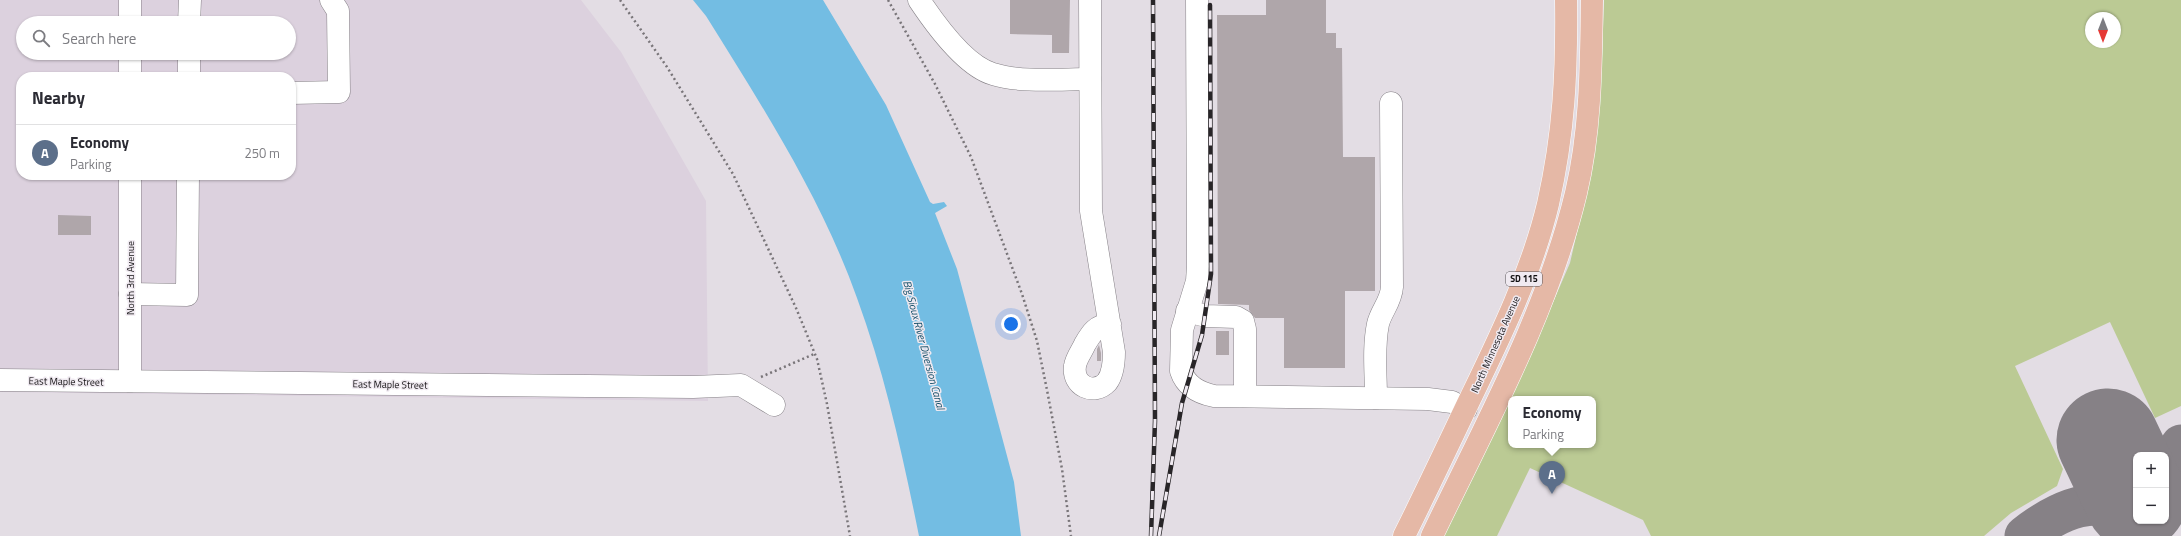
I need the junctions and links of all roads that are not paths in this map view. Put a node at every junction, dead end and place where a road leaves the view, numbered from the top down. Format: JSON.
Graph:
{"nodes":[{"id":1,"x":130,"y":0,"type":"edge"},
{"id":2,"x":190,"y":0,"type":"edge"},
{"id":3,"x":331,"y":0,"type":"edge"},
{"id":4,"x":920,"y":0,"type":"edge"},
{"id":5,"x":1090,"y":0,"type":"edge"},
{"id":6,"x":1197,"y":0,"type":"edge"},
{"id":7,"x":1566,"y":0,"type":"edge"},
{"id":8,"x":1592,"y":0,"type":"edge"},
{"id":9,"x":130,"y":16,"type":"edge"},
{"id":10,"x":190,"y":16,"type":"edge"},
{"id":11,"x":130,"y":60,"type":"edge"},
{"id":12,"x":189,"y":60,"type":"edge"},
{"id":13,"x":130,"y":72,"type":"edge"},
{"id":14,"x":189,"y":72,"type":"edge"},
{"id":15,"x":1090,"y":79,"type":"junction"},
{"id":16,"x":296,"y":93,"type":"edge"},
{"id":17,"x":1391,"y":103,"type":"dead end"},
{"id":18,"x":130,"y":180,"type":"edge"},
{"id":19,"x":188,"y":180,"type":"edge"},
{"id":20,"x":130,"y":294,"type":"junction"},
{"id":21,"x":1187,"y":311,"type":"junction"},
{"id":22,"x":1110,"y":324,"type":"dead end"},
{"id":23,"x":0,"y":380,"type":"edge"},
{"id":24,"x":130,"y":381,"type":"junction"},
{"id":25,"x":1245,"y":396,"type":"junction"},
{"id":26,"x":1376,"y":398,"type":"junction"},
{"id":27,"x":774,"y":405,"type":"dead end"},
{"id":28,"x":1466,"y":409,"type":"junction"},
{"id":29,"x":1404,"y":536,"type":"edge"},
{"id":30,"x":1432,"y":536,"type":"edge"}],
"edges":[{"from":1,"to":9,"type":"street"},
{"from":2,"to":10,"type":"street"},
{"from":3,"to":16,"type":"street"},
{"from":4,"to":15,"type":"street"},
{"from":5,"to":15,"type":"street"},
{"from":6,"to":21,"type":"street"},
{"from":7,"to":28,"type":"main road","name":"North Minnesota Avenue","number":"SD 115"},
{"from":8,"to":30,"type":"main road","number":"SD 115"},
{"from":11,"to":13,"type":"street"},
{"from":12,"to":14,"type":"street"},
{"from":15,"to":22,"type":"street"},
{"from":17,"to":26,"type":"street"},
{"from":18,"to":20,"type":"street","name":"North 3rd Avenue"},
{"from":19,"to":20,"type":"street"},
{"from":20,"to":24,"type":"street","name":"North 3rd Avenue"},
{"from":21,"to":25,"type":"street"},
{"from":21,"to":25,"type":"street"},
{"from":23,"to":24,"type":"street","name":"East Maple Street"},
{"from":24,"to":27,"type":"street","name":"East Maple Street"},
{"from":25,"to":26,"type":"street"},
{"from":26,"to":28,"type":"street"},
{"from":28,"to":29,"type":"main road","name":"North Minnesota Avenue","number":"SD 115"}]}
